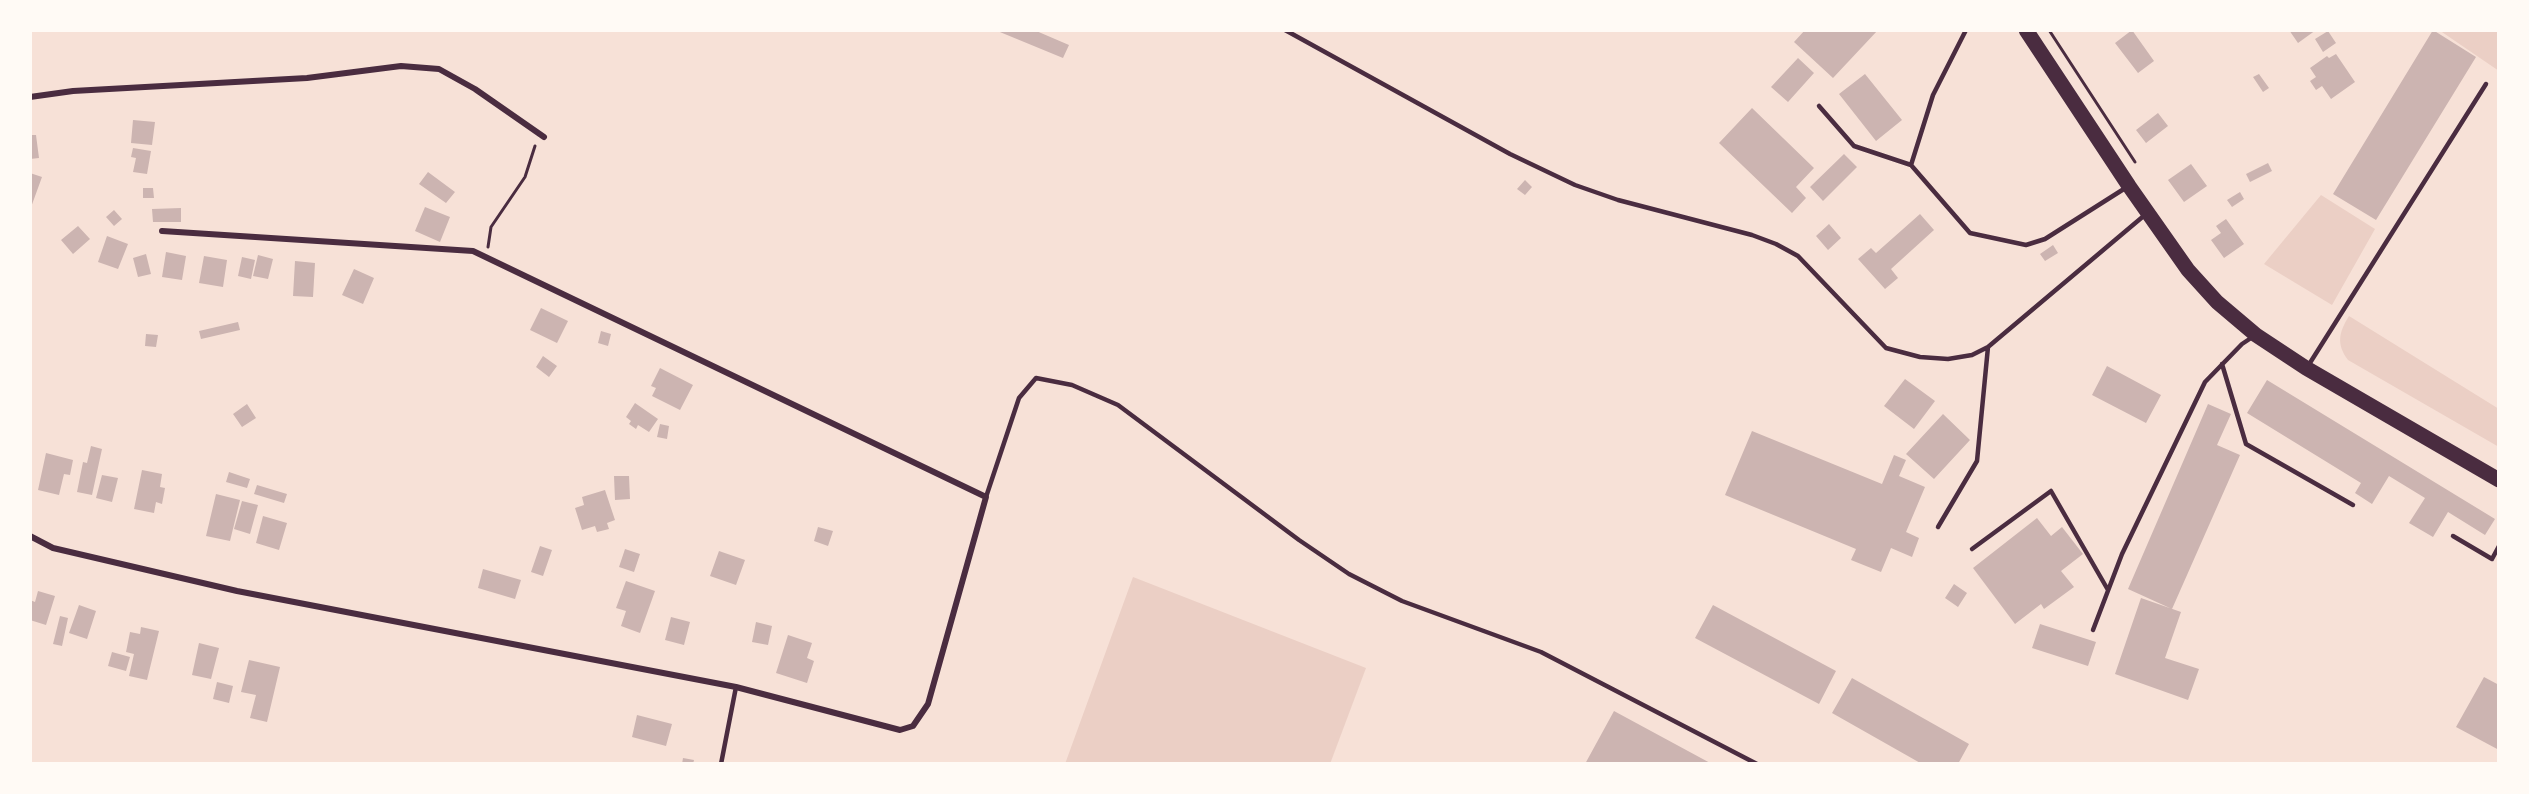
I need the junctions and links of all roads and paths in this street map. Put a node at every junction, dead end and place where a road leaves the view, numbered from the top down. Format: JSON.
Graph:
{"nodes":[{"id":1,"x":1285,"y":30,"type":"edge"},
{"id":2,"x":1966,"y":30,"type":"edge"},
{"id":3,"x":2026,"y":30,"type":"edge"},
{"id":4,"x":2049,"y":30,"type":"edge"},
{"id":5,"x":2486,"y":84,"type":"dead end"},
{"id":6,"x":30,"y":97,"type":"edge"},
{"id":7,"x":1819,"y":106,"type":"dead end"},
{"id":8,"x":541,"y":135,"type":"joint"},
{"id":9,"x":1911,"y":165,"type":"junction"},
{"id":10,"x":2137,"y":165,"type":"dead end"},
{"id":11,"x":2129,"y":186,"type":"junction"},
{"id":12,"x":2148,"y":213,"type":"junction"},
{"id":13,"x":162,"y":231,"type":"dead end"},
{"id":14,"x":486,"y":258,"type":"junction"},
{"id":15,"x":2256,"y":335,"type":"junction"},
{"id":16,"x":1988,"y":347,"type":"junction"},
{"id":17,"x":2222,"y":364,"type":"junction"},
{"id":18,"x":2306,"y":368,"type":"junction"},
{"id":19,"x":2499,"y":480,"type":"edge"},
{"id":20,"x":986,"y":497,"type":"junction"},
{"id":21,"x":2353,"y":506,"type":"dead end"},
{"id":22,"x":1938,"y":527,"type":"dead end"},
{"id":23,"x":30,"y":536,"type":"edge"},
{"id":24,"x":2453,"y":536,"type":"dead end"},
{"id":25,"x":2499,"y":546,"type":"edge"},
{"id":26,"x":1972,"y":549,"type":"dead end"},
{"id":27,"x":2108,"y":590,"type":"junction"},
{"id":28,"x":2092,"y":630,"type":"dead end"},
{"id":29,"x":736,"y":687,"type":"junction"},
{"id":30,"x":721,"y":764,"type":"edge"},
{"id":31,"x":1757,"y":764,"type":"edge"}],
"edges":[{"from":1,"to":16,"type":"lane"},
{"from":2,"to":9,"type":"lane"},
{"from":3,"to":11,"type":"highway"},
{"from":4,"to":10,"type":"path"},
{"from":5,"to":18,"type":"lane"},
{"from":6,"to":8,"type":"street"},
{"from":7,"to":9,"type":"lane"},
{"from":8,"to":14,"type":"path"},
{"from":9,"to":11,"type":"lane"},
{"from":11,"to":12,"type":"highway"},
{"from":12,"to":15,"type":"highway"},
{"from":12,"to":16,"type":"lane"},
{"from":13,"to":14,"type":"street"},
{"from":14,"to":20,"type":"street"},
{"from":15,"to":17,"type":"lane"},
{"from":15,"to":18,"type":"highway"},
{"from":16,"to":22,"type":"lane"},
{"from":17,"to":21,"type":"lane"},
{"from":17,"to":27,"type":"lane"},
{"from":18,"to":19,"type":"highway"},
{"from":20,"to":29,"type":"street"},
{"from":20,"to":31,"type":"lane"},
{"from":23,"to":29,"type":"street"},
{"from":24,"to":25,"type":"lane"},
{"from":26,"to":27,"type":"lane"},
{"from":27,"to":28,"type":"lane"},
{"from":29,"to":30,"type":"lane"}]}
